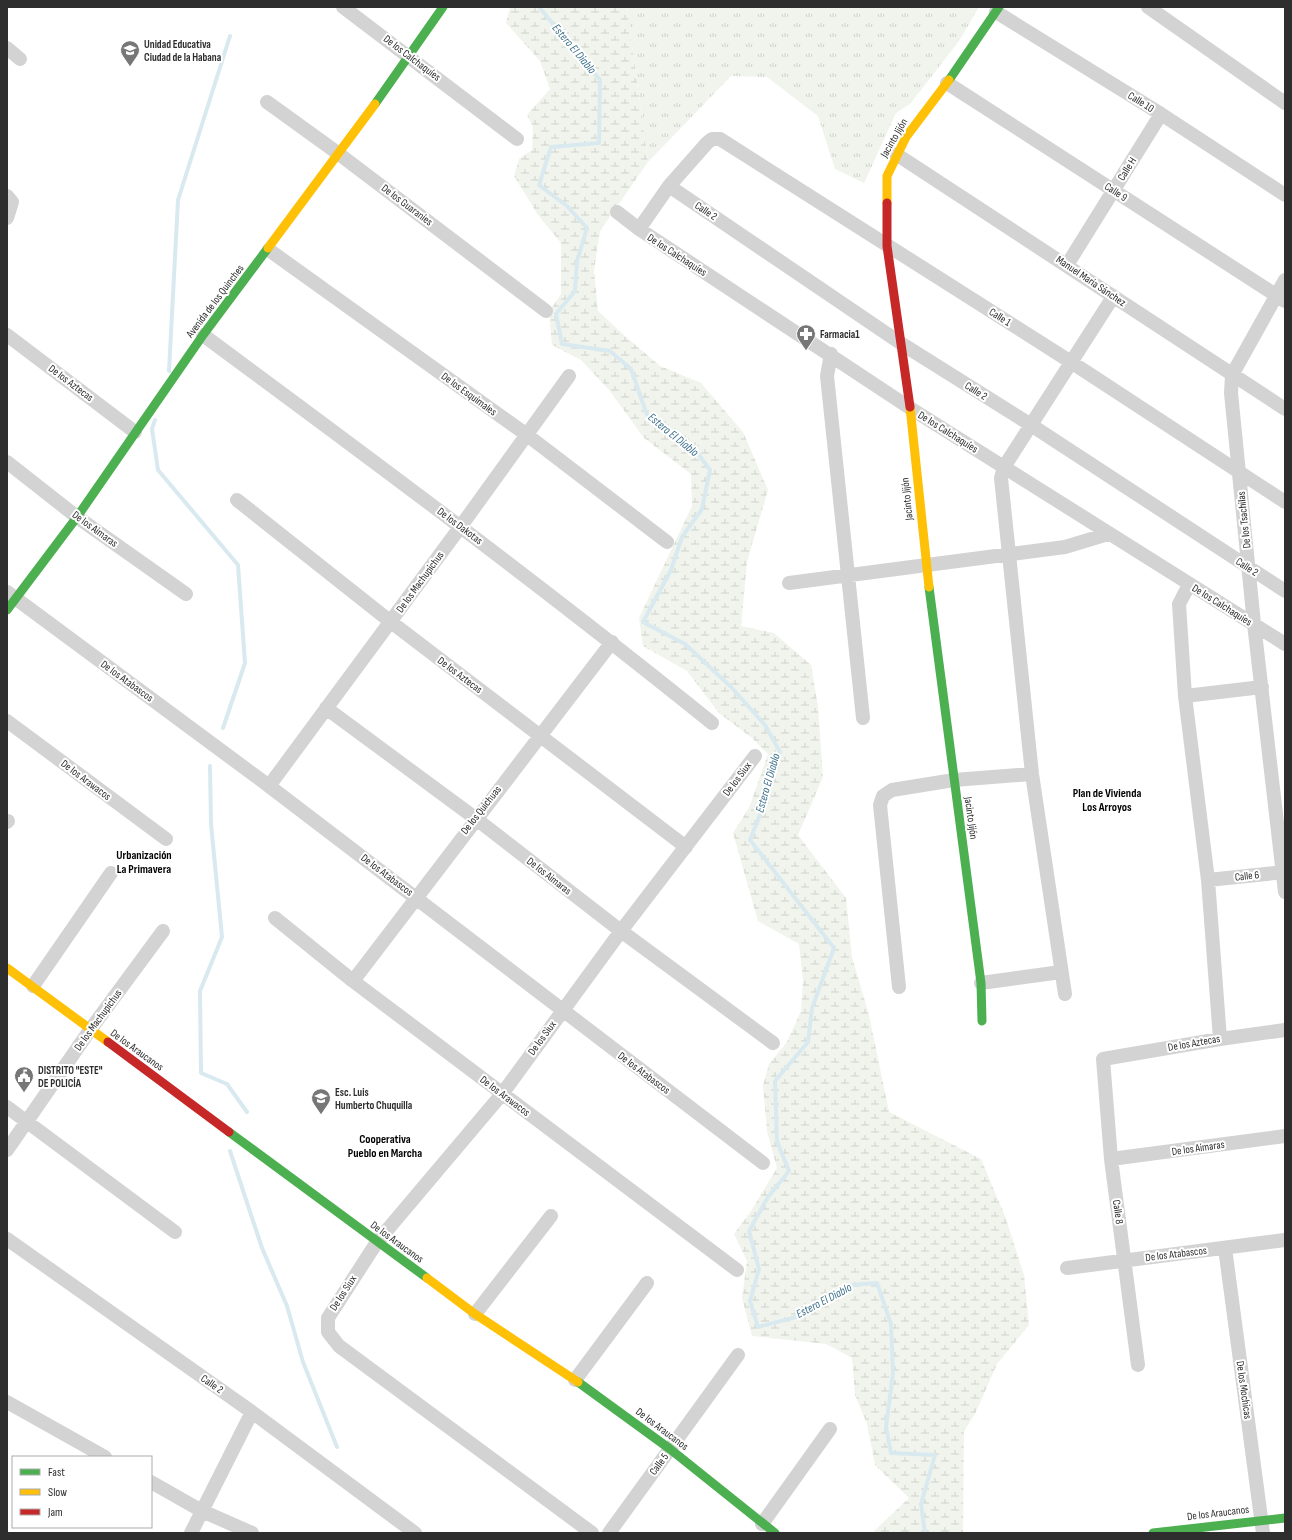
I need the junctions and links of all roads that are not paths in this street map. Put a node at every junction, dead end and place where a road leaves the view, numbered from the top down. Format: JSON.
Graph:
{"nodes":[{"id":1,"x":343,"y":7,"type":"edge"},
{"id":2,"x":443,"y":7,"type":"edge"},
{"id":3,"x":1148,"y":7,"type":"edge"},
{"id":4,"x":998,"y":9,"type":"edge"},
{"id":5,"x":7,"y":48,"type":"edge"},
{"id":6,"x":408,"y":54,"type":"junction"},
{"id":7,"x":20,"y":59,"type":"dead end"},
{"id":8,"x":947,"y":83,"type":"junction"},
{"id":9,"x":267,"y":102,"type":"dead end"},
{"id":10,"x":1285,"y":104,"type":"edge"},
{"id":11,"x":1161,"y":114,"type":"junction"},
{"id":12,"x":518,"y":139,"type":"dead end"},
{"id":13,"x":339,"y":154,"type":"junction"},
{"id":14,"x":896,"y":154,"type":"junction"},
{"id":15,"x":669,"y":186,"type":"junction"},
{"id":16,"x":1113,"y":190,"type":"junction"},
{"id":17,"x":1285,"y":195,"type":"edge"},
{"id":18,"x":9,"y":199,"type":"edge"},
{"id":19,"x":617,"y":212,"type":"dead end"},
{"id":20,"x":7,"y":218,"type":"edge"},
{"id":21,"x":639,"y":229,"type":"junction"},
{"id":22,"x":887,"y":246,"type":"junction"},
{"id":23,"x":269,"y":250,"type":"junction"},
{"id":24,"x":1067,"y":265,"type":"junction"},
{"id":25,"x":1285,"y":280,"type":"edge"},
{"id":26,"x":1113,"y":297,"type":"junction"},
{"id":27,"x":1280,"y":298,"type":"edge"},
{"id":28,"x":546,"y":311,"type":"dead end"},
{"id":29,"x":7,"y":334,"type":"edge"},
{"id":30,"x":203,"y":335,"type":"junction"},
{"id":31,"x":902,"y":344,"type":"junction"},
{"id":32,"x":831,"y":354,"type":"junction"},
{"id":33,"x":1071,"y":362,"type":"junction"},
{"id":34,"x":1232,"y":375,"type":"junction"},
{"id":35,"x":569,"y":376,"type":"dead end"},
{"id":36,"x":910,"y":408,"type":"junction"},
{"id":37,"x":1285,"y":409,"type":"edge"},
{"id":38,"x":1031,"y":425,"type":"junction"},
{"id":39,"x":135,"y":432,"type":"junction"},
{"id":40,"x":527,"y":435,"type":"junction"},
{"id":41,"x":7,"y":462,"type":"edge"},
{"id":42,"x":1004,"y":467,"type":"junction"},
{"id":43,"x":1239,"y":473,"type":"junction"},
{"id":44,"x":237,"y":500,"type":"dead end"},
{"id":45,"x":1285,"y":502,"type":"edge"},
{"id":46,"x":77,"y":517,"type":"junction"},
{"id":47,"x":461,"y":526,"type":"junction"},
{"id":48,"x":1108,"y":534,"type":"junction"},
{"id":49,"x":667,"y":542,"type":"dead end"},
{"id":50,"x":1010,"y":554,"type":"junction"},
{"id":51,"x":926,"y":565,"type":"junction"},
{"id":52,"x":1249,"y":568,"type":"junction"},
{"id":53,"x":849,"y":575,"type":"junction"},
{"id":54,"x":789,"y":583,"type":"dead end"},
{"id":55,"x":1189,"y":585,"type":"junction"},
{"id":56,"x":1285,"y":591,"type":"edge"},
{"id":57,"x":186,"y":594,"type":"dead end"},
{"id":58,"x":11,"y":595,"type":"edge"},
{"id":59,"x":7,"y":610,"type":"edge"},
{"id":60,"x":391,"y":622,"type":"junction"},
{"id":61,"x":1254,"y":624,"type":"junction"},
{"id":62,"x":612,"y":642,"type":"junction"},
{"id":63,"x":1285,"y":644,"type":"edge"},
{"id":64,"x":1262,"y":687,"type":"junction"},
{"id":65,"x":1185,"y":696,"type":"junction"},
{"id":66,"x":326,"y":708,"type":"junction"},
{"id":67,"x":863,"y":718,"type":"dead end"},
{"id":68,"x":7,"y":721,"type":"edge"},
{"id":69,"x":712,"y":723,"type":"dead end"},
{"id":70,"x":540,"y":735,"type":"junction"},
{"id":71,"x":755,"y":756,"type":"dead end"},
{"id":72,"x":1032,"y":774,"type":"junction"},
{"id":73,"x":954,"y":780,"type":"junction"},
{"id":74,"x":269,"y":786,"type":"junction"},
{"id":75,"x":475,"y":818,"type":"junction"},
{"id":76,"x":166,"y":838,"type":"dead end"},
{"id":77,"x":686,"y":847,"type":"junction"},
{"id":78,"x":111,"y":872,"type":"dead end"},
{"id":79,"x":1284,"y":872,"type":"edge"},
{"id":80,"x":1208,"y":880,"type":"junction"},
{"id":81,"x":1285,"y":892,"type":"edge"},
{"id":82,"x":415,"y":897,"type":"junction"},
{"id":83,"x":275,"y":918,"type":"dead end"},
{"id":84,"x":162,"y":931,"type":"dead end"},
{"id":85,"x":620,"y":931,"type":"junction"},
{"id":86,"x":7,"y":968,"type":"edge"},
{"id":87,"x":1061,"y":972,"type":"junction"},
{"id":88,"x":353,"y":980,"type":"junction"},
{"id":89,"x":981,"y":983,"type":"junction"},
{"id":90,"x":33,"y":986,"type":"junction"},
{"id":91,"x":899,"y":987,"type":"dead end"},
{"id":92,"x":1065,"y":994,"type":"dead end"},
{"id":93,"x":562,"y":1011,"type":"junction"},
{"id":94,"x":982,"y":1022,"type":"dead end"},
{"id":95,"x":90,"y":1030,"type":"junction"},
{"id":96,"x":1285,"y":1030,"type":"edge"},
{"id":97,"x":1220,"y":1039,"type":"junction"},
{"id":98,"x":773,"y":1043,"type":"dead end"},
{"id":99,"x":1103,"y":1059,"type":"joint"},
{"id":100,"x":502,"y":1094,"type":"junction"},
{"id":101,"x":7,"y":1107,"type":"edge"},
{"id":102,"x":27,"y":1122,"type":"junction"},
{"id":103,"x":1285,"y":1136,"type":"edge"},
{"id":104,"x":7,"y":1150,"type":"edge"},
{"id":105,"x":1111,"y":1159,"type":"junction"},
{"id":106,"x":763,"y":1163,"type":"dead end"},
{"id":107,"x":551,"y":1216,"type":"dead end"},
{"id":108,"x":176,"y":1232,"type":"dead end"},
{"id":109,"x":7,"y":1239,"type":"edge"},
{"id":110,"x":1285,"y":1240,"type":"edge"},
{"id":111,"x":377,"y":1242,"type":"junction"},
{"id":112,"x":1225,"y":1248,"type":"junction"},
{"id":113,"x":1125,"y":1261,"type":"junction"},
{"id":114,"x":1066,"y":1268,"type":"dead end"},
{"id":115,"x":736,"y":1270,"type":"dead end"},
{"id":116,"x":647,"y":1283,"type":"dead end"},
{"id":117,"x":475,"y":1314,"type":"junction"},
{"id":118,"x":738,"y":1355,"type":"dead end"},
{"id":119,"x":1138,"y":1365,"type":"dead end"},
{"id":120,"x":575,"y":1380,"type":"junction"},
{"id":121,"x":7,"y":1402,"type":"edge"},
{"id":122,"x":252,"y":1412,"type":"junction"},
{"id":123,"x":830,"y":1429,"type":"dead end"},
{"id":124,"x":670,"y":1449,"type":"junction"},
{"id":125,"x":104,"y":1456,"type":"edge"},
{"id":126,"x":152,"y":1483,"type":"edge"},
{"id":127,"x":202,"y":1511,"type":"junction"},
{"id":128,"x":1285,"y":1518,"type":"edge"},
{"id":129,"x":762,"y":1524,"type":"junction"},
{"id":130,"x":1262,"y":1527,"type":"edge"},
{"id":131,"x":191,"y":1533,"type":"edge"},
{"id":132,"x":252,"y":1533,"type":"edge"},
{"id":133,"x":415,"y":1533,"type":"edge"},
{"id":134,"x":592,"y":1533,"type":"edge"},
{"id":135,"x":609,"y":1533,"type":"edge"},
{"id":136,"x":775,"y":1533,"type":"edge"},
{"id":137,"x":1153,"y":1533,"type":"edge"}],
"edges":[{"from":1,"to":6,"type":"street","name":"De los Calchaquíes"},
{"from":2,"to":6,"type":"street","name":"Avenida de los Quinches"},
{"from":3,"to":10,"type":"street"},
{"from":4,"to":8,"type":"street","name":"Jacinto Jijón"},
{"from":4,"to":11,"type":"street","name":"Calle 10"},
{"from":5,"to":7,"type":"street"},
{"from":6,"to":12,"type":"street","name":"De los Calchaquíes"},
{"from":6,"to":13,"type":"street","name":"Avenida de los Quinches"},
{"from":8,"to":14,"type":"street","name":"Jacinto Jijón"},
{"from":8,"to":16,"type":"street","name":"Calle 9"},
{"from":9,"to":13,"type":"street","name":"De los Guaraníes"},
{"from":11,"to":16,"type":"street","name":"Calle H"},
{"from":11,"to":17,"type":"street","name":"Calle 10"},
{"from":13,"to":23,"type":"street","name":"Avenida de los Quinches"},
{"from":13,"to":28,"type":"street","name":"De los Guaraníes"},
{"from":14,"to":22,"type":"street","name":"Jacinto Jijón"},
{"from":14,"to":24,"type":"street","name":"Manuel María Sánchez"},
{"from":15,"to":21,"type":"street"},
{"from":15,"to":22,"type":"street","name":"Calle 1"},
{"from":15,"to":31,"type":"street","name":"Calle 2"},
{"from":16,"to":24,"type":"street","name":"Calle H"},
{"from":16,"to":27,"type":"street","name":"Calle 9"},
{"from":18,"to":20,"type":"street"},
{"from":19,"to":21,"type":"street","name":"De los Calchaquíes"},
{"from":21,"to":32,"type":"street","name":"De los Calchaquíes"},
{"from":22,"to":31,"type":"street","name":"Jacinto Jijón"},
{"from":22,"to":33,"type":"street","name":"Calle 1"},
{"from":23,"to":30,"type":"street","name":"Avenida de los Quinches"},
{"from":23,"to":40,"type":"street","name":"De los Esquimales"},
{"from":24,"to":26,"type":"street","name":"Manuel María Sánchez"},
{"from":25,"to":27,"type":"street","name":"De los Tsachilas"},
{"from":26,"to":33,"type":"street"},
{"from":26,"to":34,"type":"street","name":"Manuel María Sánchez"},
{"from":27,"to":34,"type":"street","name":"De los Tsachilas"},
{"from":29,"to":39,"type":"street","name":"De los Aztecas"},
{"from":30,"to":39,"type":"street","name":"Avenida de los Quinches"},
{"from":30,"to":47,"type":"street","name":"De los Dakotas"},
{"from":31,"to":36,"type":"street","name":"Jacinto Jijón"},
{"from":31,"to":38,"type":"street","name":"Calle 2"},
{"from":32,"to":36,"type":"street","name":"De los Calchaquíes"},
{"from":32,"to":53,"type":"street"},
{"from":33,"to":38,"type":"street"},
{"from":33,"to":43,"type":"street","name":"Calle 1"},
{"from":34,"to":37,"type":"street","name":"Manuel María Sánchez"},
{"from":34,"to":43,"type":"street","name":"De los Tsachilas"},
{"from":35,"to":40,"type":"street","name":"De los Machupichus"},
{"from":36,"to":42,"type":"street","name":"De los Calchaquíes"},
{"from":36,"to":51,"type":"street","name":"Jacinto Jijón"},
{"from":38,"to":42,"type":"street"},
{"from":38,"to":52,"type":"street","name":"Calle 2"},
{"from":39,"to":46,"type":"street","name":"Avenida de los Quinches"},
{"from":40,"to":47,"type":"street","name":"De los Machupichus"},
{"from":40,"to":49,"type":"street","name":"De los Esquimales"},
{"from":41,"to":46,"type":"street","name":"De los Aimaras"},
{"from":42,"to":48,"type":"street","name":"De los Calchaquíes"},
{"from":42,"to":50,"type":"street"},
{"from":43,"to":45,"type":"street","name":"Calle 1"},
{"from":43,"to":52,"type":"street","name":"De los Tsachilas"},
{"from":44,"to":60,"type":"street","name":"De los Aztecas"},
{"from":46,"to":57,"type":"street","name":"De los Aimaras"},
{"from":46,"to":58,"type":"street","name":"Avenida de los Quinches"},
{"from":47,"to":60,"type":"street","name":"De los Machupichus"},
{"from":47,"to":62,"type":"street","name":"De los Dakotas"},
{"from":48,"to":50,"type":"street"},
{"from":48,"to":55,"type":"street","name":"De los Calchaquíes"},
{"from":50,"to":51,"type":"street"},
{"from":50,"to":72,"type":"street"},
{"from":51,"to":53,"type":"street"},
{"from":51,"to":73,"type":"street","name":"Jacinto Jijón"},
{"from":52,"to":56,"type":"street","name":"Calle 2"},
{"from":52,"to":61,"type":"street","name":"De los Tsachilas"},
{"from":53,"to":54,"type":"street"},
{"from":53,"to":67,"type":"street"},
{"from":55,"to":61,"type":"street","name":"De los Calchaquíes"},
{"from":55,"to":65,"type":"street"},
{"from":58,"to":59,"type":"street","name":"Avenida de los Quinches"},
{"from":58,"to":74,"type":"street","name":"De los Atabascos"},
{"from":60,"to":66,"type":"street","name":"De los Machupichus"},
{"from":60,"to":70,"type":"street","name":"De los Aztecas"},
{"from":61,"to":63,"type":"street","name":"De los Calchaquíes"},
{"from":61,"to":64,"type":"street","name":"De los Tsachilas"},
{"from":62,"to":69,"type":"street","name":"De los Dakotas"},
{"from":62,"to":70,"type":"street","name":"De los Quichuas"},
{"from":64,"to":65,"type":"street"},
{"from":64,"to":79,"type":"street","name":"De los Tsachilas"},
{"from":65,"to":80,"type":"street"},
{"from":66,"to":74,"type":"street","name":"De los Machupichus"},
{"from":66,"to":75,"type":"street","name":"De los Aimaras"},
{"from":68,"to":76,"type":"street","name":"De los Arawacos"},
{"from":70,"to":75,"type":"street","name":"De los Quichuas"},
{"from":70,"to":77,"type":"street","name":"De los Aztecas"},
{"from":71,"to":77,"type":"street","name":"De los Siux"},
{"from":72,"to":73,"type":"street"},
{"from":72,"to":87,"type":"street"},
{"from":73,"to":89,"type":"street","name":"Jacinto Jijón"},
{"from":73,"to":91,"type":"street"},
{"from":74,"to":82,"type":"street","name":"De los Atabascos"},
{"from":75,"to":82,"type":"street","name":"De los Quichuas"},
{"from":75,"to":85,"type":"street","name":"De los Aimaras"},
{"from":77,"to":85,"type":"street","name":"De los Siux"},
{"from":78,"to":90,"type":"street"},
{"from":79,"to":80,"type":"street","name":"Calle 6"},
{"from":79,"to":81,"type":"street","name":"De los Tsachilas"},
{"from":80,"to":97,"type":"street"},
{"from":82,"to":88,"type":"street","name":"De los Quichuas"},
{"from":82,"to":93,"type":"street","name":"De los Atabascos"},
{"from":83,"to":88,"type":"street","name":"De los Arawacos"},
{"from":84,"to":95,"type":"street","name":"De los Machupichus"},
{"from":85,"to":93,"type":"street","name":"De los Siux"},
{"from":85,"to":98,"type":"street","name":"De los Aimaras"},
{"from":86,"to":90,"type":"street","name":"De los Araucanos"},
{"from":87,"to":89,"type":"street"},
{"from":87,"to":92,"type":"street"},
{"from":88,"to":100,"type":"street","name":"De los Arawacos"},
{"from":89,"to":94,"type":"street","name":"Jacinto Jijón"},
{"from":90,"to":95,"type":"street","name":"De los Araucanos"},
{"from":93,"to":100,"type":"street","name":"De los Siux"},
{"from":93,"to":106,"type":"street","name":"De los Atabascos"},
{"from":95,"to":102,"type":"street","name":"De los Machupichus"},
{"from":95,"to":111,"type":"street","name":"De los Araucanos"},
{"from":96,"to":97,"type":"street","name":"De los Aztecas"},
{"from":97,"to":99,"type":"street","name":"De los Aztecas"},
{"from":99,"to":105,"type":"street","name":"Calle 8"},
{"from":100,"to":111,"type":"street","name":"De los Siux"},
{"from":100,"to":115,"type":"street","name":"De los Arawacos"},
{"from":101,"to":102,"type":"street"},
{"from":102,"to":104,"type":"street","name":"De los Machupichus"},
{"from":102,"to":108,"type":"street"},
{"from":103,"to":105,"type":"street","name":"De los Aimaras"},
{"from":105,"to":113,"type":"street","name":"Calle 8"},
{"from":107,"to":117,"type":"street"},
{"from":109,"to":122,"type":"street","name":"Calle 2"},
{"from":110,"to":112,"type":"street","name":"De los Atabascos"},
{"from":111,"to":117,"type":"street","name":"De los Araucanos"},
{"from":111,"to":134,"type":"street","name":"De los Siux"},
{"from":112,"to":113,"type":"street","name":"De los Atabascos"},
{"from":112,"to":130,"type":"street","name":"De los Mochicas"},
{"from":113,"to":114,"type":"street","name":"De los Atabascos"},
{"from":113,"to":119,"type":"street","name":"Calle 8"},
{"from":116,"to":120,"type":"street"},
{"from":117,"to":120,"type":"street","name":"De los Araucanos"},
{"from":118,"to":124,"type":"street","name":"Calle 5"},
{"from":120,"to":124,"type":"street","name":"De los Araucanos"},
{"from":121,"to":125,"type":"street"},
{"from":122,"to":127,"type":"street"},
{"from":122,"to":133,"type":"street","name":"Calle 2"},
{"from":123,"to":129,"type":"street"},
{"from":124,"to":129,"type":"street","name":"De los Araucanos"},
{"from":124,"to":135,"type":"street","name":"Calle 5"},
{"from":126,"to":127,"type":"street"},
{"from":127,"to":131,"type":"street"},
{"from":127,"to":132,"type":"street"},
{"from":128,"to":130,"type":"street","name":"De los Araucanos"},
{"from":129,"to":136,"type":"street","name":"De los Araucanos"},
{"from":130,"to":137,"type":"street","name":"De los Araucanos"}]}
